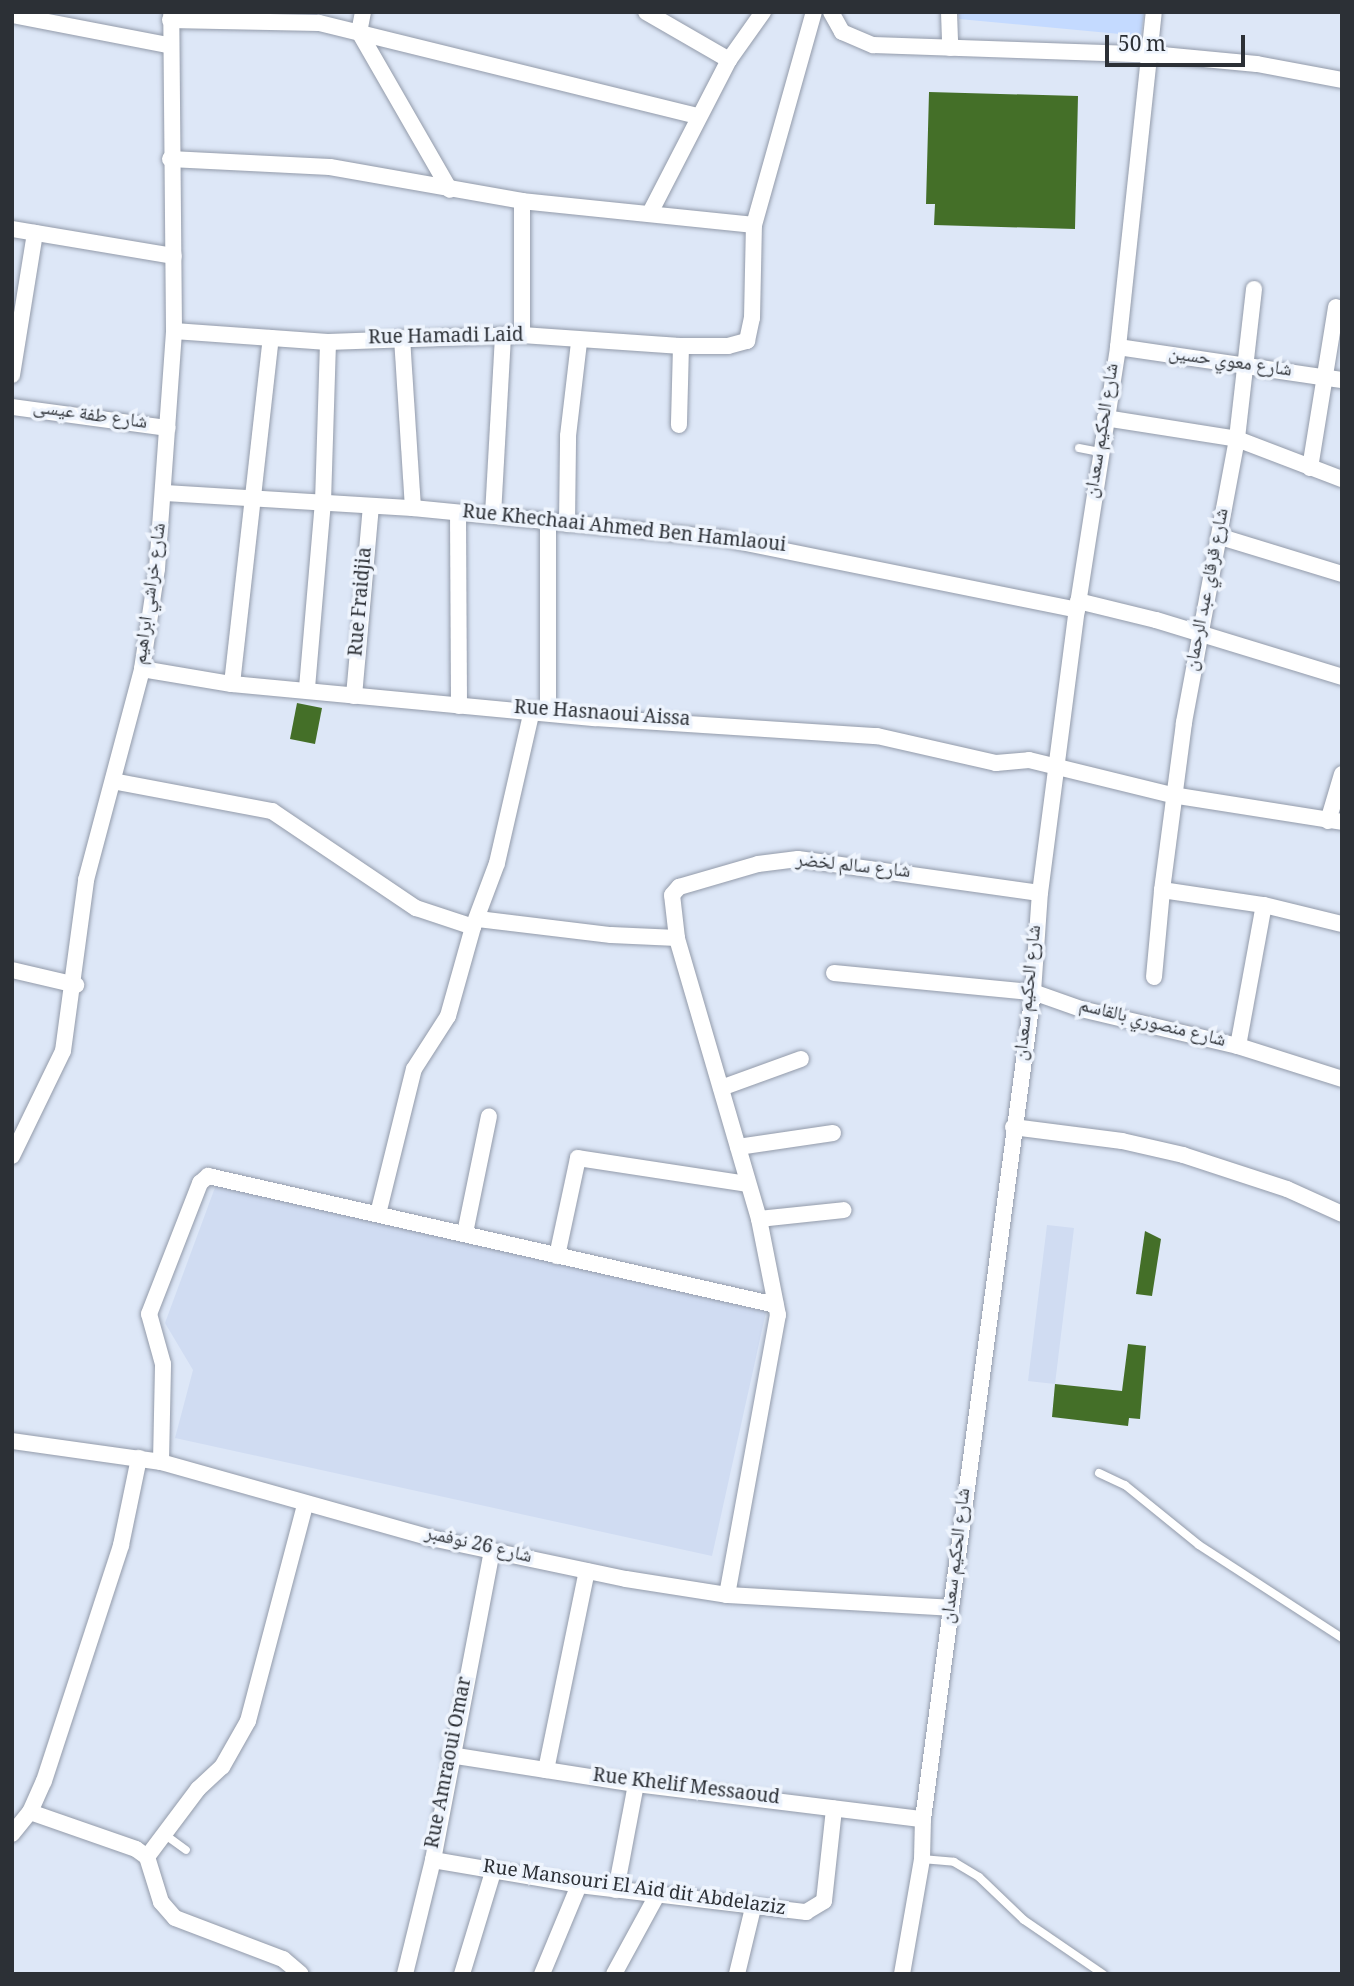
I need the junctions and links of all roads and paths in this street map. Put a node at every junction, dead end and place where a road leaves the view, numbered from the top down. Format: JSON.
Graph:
{"nodes":[{"id":1,"x":363,"y":12,"type":"edge"},
{"id":2,"x":646,"y":12,"type":"edge"},
{"id":3,"x":763,"y":12,"type":"edge"},
{"id":4,"x":814,"y":12,"type":"edge"},
{"id":5,"x":831,"y":12,"type":"edge"},
{"id":6,"x":949,"y":12,"type":"edge"},
{"id":7,"x":1154,"y":12,"type":"edge"},
{"id":8,"x":12,"y":15,"type":"edge"},
{"id":9,"x":171,"y":16,"type":"edge"},
{"id":10,"x":320,"y":18,"type":"edge"},
{"id":11,"x":359,"y":32,"type":"junction"},
{"id":12,"x":169,"y":45,"type":"junction"},
{"id":13,"x":950,"y":48,"type":"junction"},
{"id":14,"x":1148,"y":54,"type":"junction"},
{"id":15,"x":729,"y":60,"type":"junction"},
{"id":16,"x":1342,"y":80,"type":"edge"},
{"id":17,"x":699,"y":116,"type":"junction"},
{"id":18,"x":170,"y":159,"type":"junction"},
{"id":19,"x":450,"y":190,"type":"junction"},
{"id":20,"x":522,"y":201,"type":"junction"},
{"id":21,"x":650,"y":211,"type":"junction"},
{"id":22,"x":754,"y":225,"type":"junction"},
{"id":23,"x":12,"y":229,"type":"edge"},
{"id":24,"x":35,"y":233,"type":"junction"},
{"id":25,"x":174,"y":256,"type":"junction"},
{"id":26,"x":1254,"y":289,"type":"dead end"},
{"id":27,"x":1336,"y":307,"type":"dead end"},
{"id":28,"x":174,"y":331,"type":"junction"},
{"id":29,"x":522,"y":335,"type":"junction"},
{"id":30,"x":271,"y":338,"type":"junction"},
{"id":31,"x":402,"y":338,"type":"junction"},
{"id":32,"x":503,"y":338,"type":"junction"},
{"id":33,"x":328,"y":342,"type":"junction"},
{"id":34,"x":579,"y":342,"type":"junction"},
{"id":35,"x":681,"y":346,"type":"junction"},
{"id":36,"x":1118,"y":347,"type":"junction"},
{"id":37,"x":1244,"y":363,"type":"junction"},
{"id":38,"x":12,"y":375,"type":"edge"},
{"id":39,"x":1334,"y":379,"type":"edge"},
{"id":40,"x":12,"y":407,"type":"edge"},
{"id":41,"x":1105,"y":418,"type":"junction"},
{"id":42,"x":679,"y":425,"type":"dead end"},
{"id":43,"x":168,"y":428,"type":"junction"},
{"id":44,"x":1237,"y":439,"type":"junction"},
{"id":45,"x":1079,"y":448,"type":"dead end"},
{"id":46,"x":1100,"y":452,"type":"junction"},
{"id":47,"x":1310,"y":468,"type":"junction"},
{"id":48,"x":1342,"y":479,"type":"edge"},
{"id":49,"x":165,"y":493,"type":"junction"},
{"id":50,"x":251,"y":497,"type":"junction"},
{"id":51,"x":323,"y":502,"type":"junction"},
{"id":52,"x":371,"y":507,"type":"junction"},
{"id":53,"x":413,"y":508,"type":"junction"},
{"id":54,"x":458,"y":513,"type":"junction"},
{"id":55,"x":493,"y":515,"type":"junction"},
{"id":56,"x":548,"y":524,"type":"junction"},
{"id":57,"x":567,"y":524,"type":"junction"},
{"id":58,"x":1221,"y":537,"type":"junction"},
{"id":59,"x":1342,"y":574,"type":"edge"},
{"id":60,"x":1078,"y":606,"type":"junction"},
{"id":61,"x":1201,"y":633,"type":"junction"},
{"id":62,"x":142,"y":669,"type":"junction"},
{"id":63,"x":1342,"y":677,"type":"edge"},
{"id":64,"x":232,"y":684,"type":"junction"},
{"id":65,"x":307,"y":688,"type":"junction"},
{"id":66,"x":354,"y":696,"type":"junction"},
{"id":67,"x":459,"y":706,"type":"junction"},
{"id":68,"x":540,"y":710,"type":"junction"},
{"id":69,"x":1059,"y":768,"type":"junction"},
{"id":70,"x":1342,"y":774,"type":"edge"},
{"id":71,"x":113,"y":781,"type":"junction"},
{"id":72,"x":1172,"y":795,"type":"junction"},
{"id":73,"x":1335,"y":822,"type":"edge"},
{"id":74,"x":1161,"y":890,"type":"junction"},
{"id":75,"x":1040,"y":893,"type":"junction"},
{"id":76,"x":1264,"y":905,"type":"junction"},
{"id":77,"x":475,"y":923,"type":"junction"},
{"id":78,"x":1342,"y":924,"type":"edge"},
{"id":79,"x":677,"y":938,"type":"junction"},
{"id":80,"x":12,"y":970,"type":"edge"},
{"id":81,"x":834,"y":973,"type":"dead end"},
{"id":82,"x":1154,"y":977,"type":"dead end"},
{"id":83,"x":76,"y":985,"type":"junction"},
{"id":84,"x":1034,"y":992,"type":"junction"},
{"id":85,"x":1238,"y":1046,"type":"junction"},
{"id":86,"x":801,"y":1059,"type":"dead end"},
{"id":87,"x":1342,"y":1079,"type":"edge"},
{"id":88,"x":721,"y":1088,"type":"junction"},
{"id":89,"x":489,"y":1116,"type":"dead end"},
{"id":90,"x":1013,"y":1127,"type":"junction"},
{"id":91,"x":833,"y":1133,"type":"dead end"},
{"id":92,"x":738,"y":1147,"type":"junction"},
{"id":93,"x":12,"y":1156,"type":"edge"},
{"id":94,"x":747,"y":1184,"type":"junction"},
{"id":95,"x":844,"y":1209,"type":"dead end"},
{"id":96,"x":378,"y":1214,"type":"junction"},
{"id":97,"x":1342,"y":1214,"type":"edge"},
{"id":98,"x":758,"y":1219,"type":"junction"},
{"id":99,"x":465,"y":1233,"type":"junction"},
{"id":100,"x":557,"y":1256,"type":"junction"},
{"id":101,"x":776,"y":1305,"type":"junction"},
{"id":102,"x":12,"y":1441,"type":"edge"},
{"id":103,"x":139,"y":1458,"type":"junction"},
{"id":104,"x":161,"y":1462,"type":"junction"},
{"id":105,"x":1099,"y":1473,"type":"dead end"},
{"id":106,"x":305,"y":1505,"type":"junction"},
{"id":107,"x":492,"y":1551,"type":"junction"},
{"id":108,"x":587,"y":1571,"type":"junction"},
{"id":109,"x":727,"y":1595,"type":"junction"},
{"id":110,"x":951,"y":1608,"type":"junction"},
{"id":111,"x":1342,"y":1638,"type":"edge"},
{"id":112,"x":450,"y":1755,"type":"junction"},
{"id":113,"x":546,"y":1770,"type":"junction"},
{"id":114,"x":636,"y":1784,"type":"junction"},
{"id":115,"x":834,"y":1809,"type":"junction"},
{"id":116,"x":30,"y":1812,"type":"junction"},
{"id":117,"x":923,"y":1819,"type":"junction"},
{"id":118,"x":12,"y":1834,"type":"edge"},
{"id":119,"x":164,"y":1834,"type":"junction"},
{"id":120,"x":186,"y":1850,"type":"dead end"},
{"id":121,"x":147,"y":1857,"type":"junction"},
{"id":122,"x":922,"y":1859,"type":"junction"},
{"id":123,"x":433,"y":1860,"type":"junction"},
{"id":124,"x":493,"y":1872,"type":"junction"},
{"id":125,"x":579,"y":1885,"type":"junction"},
{"id":126,"x":615,"y":1890,"type":"junction"},
{"id":127,"x":656,"y":1895,"type":"junction"},
{"id":128,"x":753,"y":1908,"type":"junction"},
{"id":129,"x":301,"y":1974,"type":"edge"},
{"id":130,"x":404,"y":1974,"type":"edge"},
{"id":131,"x":462,"y":1974,"type":"edge"},
{"id":132,"x":542,"y":1974,"type":"edge"},
{"id":133,"x":614,"y":1974,"type":"edge"},
{"id":134,"x":737,"y":1974,"type":"edge"},
{"id":135,"x":902,"y":1974,"type":"edge"},
{"id":136,"x":1103,"y":1974,"type":"edge"}],
"edges":[{"from":1,"to":11,"type":"street"},
{"from":2,"to":15,"type":"street"},
{"from":3,"to":15,"type":"street"},
{"from":4,"to":22,"type":"street"},
{"from":5,"to":13,"type":"street"},
{"from":6,"to":13,"type":"street"},
{"from":7,"to":14,"type":"street","name":"شارع الحكيم سعدان"},
{"from":8,"to":12,"type":"street"},
{"from":9,"to":10,"type":"street"},
{"from":9,"to":12,"type":"street","name":"شارع خراشي ابراهيم"},
{"from":10,"to":11,"type":"street"},
{"from":11,"to":17,"type":"street"},
{"from":11,"to":19,"type":"street"},
{"from":12,"to":18,"type":"street","name":"شارع خراشي ابراهيم"},
{"from":13,"to":14,"type":"street"},
{"from":14,"to":16,"type":"street"},
{"from":14,"to":36,"type":"street","name":"شارع الحكيم سعدان"},
{"from":15,"to":17,"type":"street"},
{"from":17,"to":21,"type":"street"},
{"from":18,"to":19,"type":"street"},
{"from":18,"to":25,"type":"street","name":"شارع خراشي ابراهيم"},
{"from":19,"to":20,"type":"street"},
{"from":20,"to":21,"type":"street"},
{"from":20,"to":29,"type":"street"},
{"from":21,"to":22,"type":"street"},
{"from":22,"to":35,"type":"street","name":"Rue Hamadi Laid"},
{"from":23,"to":24,"type":"street"},
{"from":24,"to":25,"type":"street"},
{"from":24,"to":38,"type":"street"},
{"from":25,"to":28,"type":"street","name":"شارع خراشي ابراهيم"},
{"from":26,"to":37,"type":"street","name":"شارع قرقاي عبد الرحمان"},
{"from":27,"to":39,"type":"street"},
{"from":28,"to":30,"type":"street","name":"Rue Hamadi Laid"},
{"from":28,"to":43,"type":"street","name":"شارع خراشي ابراهيم"},
{"from":29,"to":32,"type":"street","name":"Rue Hamadi Laid"},
{"from":29,"to":34,"type":"street","name":"Rue Hamadi Laid"},
{"from":30,"to":33,"type":"street","name":"Rue Hamadi Laid"},
{"from":30,"to":50,"type":"street"},
{"from":31,"to":32,"type":"street","name":"Rue Hamadi Laid"},
{"from":31,"to":33,"type":"street","name":"Rue Hamadi Laid"},
{"from":31,"to":53,"type":"street"},
{"from":32,"to":55,"type":"street"},
{"from":33,"to":51,"type":"street"},
{"from":34,"to":35,"type":"street","name":"Rue Hamadi Laid"},
{"from":34,"to":57,"type":"street"},
{"from":35,"to":42,"type":"street"},
{"from":36,"to":37,"type":"street","name":"شارع معوي حسين"},
{"from":36,"to":41,"type":"street","name":"شارع الحكيم سعدان"},
{"from":37,"to":39,"type":"street","name":"شارع معوي حسين"},
{"from":37,"to":44,"type":"street","name":"شارع قرقاي عبد الرحمان"},
{"from":39,"to":47,"type":"street"},
{"from":40,"to":43,"type":"street","name":"شارع طفة عيسى"},
{"from":41,"to":44,"type":"street"},
{"from":41,"to":46,"type":"street","name":"شارع الحكيم سعدان"},
{"from":43,"to":49,"type":"street","name":"شارع خراشي ابراهيم"},
{"from":44,"to":47,"type":"street"},
{"from":44,"to":58,"type":"street","name":"شارع قرقاي عبد الرحمان"},
{"from":45,"to":46,"type":"lane"},
{"from":46,"to":60,"type":"street","name":"شارع الحكيم سعدان"},
{"from":47,"to":48,"type":"street"},
{"from":49,"to":50,"type":"street","name":"Rue Khechaai Ahmed Ben Hamlaoui"},
{"from":49,"to":62,"type":"street","name":"شارع خراشي ابراهيم"},
{"from":50,"to":51,"type":"street","name":"Rue Khechaai Ahmed Ben Hamlaoui"},
{"from":50,"to":64,"type":"street"},
{"from":51,"to":52,"type":"street","name":"Rue Khechaai Ahmed Ben Hamlaoui"},
{"from":51,"to":65,"type":"street"},
{"from":52,"to":53,"type":"street","name":"Rue Khechaai Ahmed Ben Hamlaoui"},
{"from":52,"to":66,"type":"street","name":"Rue Fraidjia"},
{"from":53,"to":54,"type":"street","name":"Rue Khechaai Ahmed Ben Hamlaoui"},
{"from":54,"to":55,"type":"street","name":"Rue Khechaai Ahmed Ben Hamlaoui"},
{"from":54,"to":67,"type":"street"},
{"from":55,"to":56,"type":"street","name":"Rue Khechaai Ahmed Ben Hamlaoui"},
{"from":56,"to":57,"type":"street","name":"Rue Khechaai Ahmed Ben Hamlaoui"},
{"from":56,"to":68,"type":"street"},
{"from":57,"to":60,"type":"street","name":"Rue Khechaai Ahmed Ben Hamlaoui"},
{"from":58,"to":59,"type":"street"},
{"from":58,"to":61,"type":"street","name":"شارع قرقاي عبد الرحمان"},
{"from":60,"to":61,"type":"street","name":"Rue Khechaai Ahmed Ben Hamlaoui"},
{"from":60,"to":69,"type":"street","name":"شارع الحكيم سعدان"},
{"from":61,"to":63,"type":"street","name":"Rue Khechaai Ahmed Ben Hamlaoui"},
{"from":61,"to":72,"type":"street","name":"شارع قرقاي عبد الرحمان"},
{"from":62,"to":64,"type":"street","name":"Rue Hasnaoui Aissa"},
{"from":62,"to":71,"type":"street","name":"شارع خراشي ابراهيم"},
{"from":64,"to":65,"type":"street","name":"Rue Hasnaoui Aissa"},
{"from":65,"to":66,"type":"street","name":"Rue Hasnaoui Aissa"},
{"from":66,"to":67,"type":"street","name":"Rue Hasnaoui Aissa"},
{"from":67,"to":68,"type":"street","name":"Rue Hasnaoui Aissa"},
{"from":68,"to":69,"type":"street","name":"Rue Hasnaoui Aissa"},
{"from":68,"to":77,"type":"street"},
{"from":69,"to":72,"type":"street","name":"Rue Hasnaoui Aissa"},
{"from":69,"to":75,"type":"street","name":"شارع الحكيم سعدان"},
{"from":70,"to":73,"type":"street"},
{"from":71,"to":77,"type":"street"},
{"from":71,"to":83,"type":"street","name":"شارع خراشي ابراهيم"},
{"from":72,"to":73,"type":"street","name":"Rue Hasnaoui Aissa"},
{"from":72,"to":74,"type":"street","name":"شارع قرقاي عبد الرحمان"},
{"from":74,"to":76,"type":"street"},
{"from":74,"to":82,"type":"street","name":"شارع قرقاي عبد الرحمان"},
{"from":75,"to":79,"type":"street","name":"شارع سالم لخضر"},
{"from":75,"to":84,"type":"street","name":"شارع الحكيم سعدان"},
{"from":76,"to":78,"type":"street"},
{"from":76,"to":85,"type":"street"},
{"from":77,"to":79,"type":"street"},
{"from":77,"to":96,"type":"street"},
{"from":79,"to":88,"type":"street"},
{"from":80,"to":83,"type":"street"},
{"from":81,"to":84,"type":"street","name":"شارع منصوري بالقاسم"},
{"from":83,"to":93,"type":"street","name":"شارع خراشي ابراهيم"},
{"from":84,"to":85,"type":"street","name":"شارع منصوري بالقاسم"},
{"from":84,"to":90,"type":"street","name":"شارع الحكيم سعدان"},
{"from":85,"to":87,"type":"street","name":"شارع منصوري بالقاسم"},
{"from":86,"to":88,"type":"street"},
{"from":88,"to":92,"type":"street"},
{"from":89,"to":99,"type":"street"},
{"from":90,"to":97,"type":"street"},
{"from":90,"to":110,"type":"street","name":"شارع الحكيم سعدان"},
{"from":91,"to":92,"type":"street"},
{"from":92,"to":94,"type":"street"},
{"from":94,"to":98,"type":"street"},
{"from":94,"to":100,"type":"street"},
{"from":95,"to":98,"type":"street"},
{"from":96,"to":99,"type":"street"},
{"from":96,"to":104,"type":"street"},
{"from":98,"to":101,"type":"street"},
{"from":99,"to":100,"type":"street"},
{"from":100,"to":101,"type":"street"},
{"from":101,"to":109,"type":"street"},
{"from":102,"to":103,"type":"street","name":"شارع 26 نوفمبر"},
{"from":103,"to":104,"type":"street","name":"شارع 26 نوفمبر"},
{"from":103,"to":116,"type":"street"},
{"from":104,"to":106,"type":"street","name":"شارع 26 نوفمبر"},
{"from":105,"to":111,"type":"lane"},
{"from":106,"to":107,"type":"street","name":"شارع 26 نوفمبر"},
{"from":106,"to":119,"type":"street"},
{"from":107,"to":108,"type":"street","name":"شارع 26 نوفمبر"},
{"from":107,"to":112,"type":"street","name":"Rue Amraoui Omar"},
{"from":108,"to":109,"type":"street","name":"شارع 26 نوفمبر"},
{"from":108,"to":113,"type":"street"},
{"from":109,"to":110,"type":"street","name":"شارع 26 نوفمبر"},
{"from":110,"to":117,"type":"street","name":"شارع الحكيم سعدان"},
{"from":112,"to":113,"type":"street","name":"Rue Khelif Messaoud"},
{"from":112,"to":123,"type":"street","name":"Rue Amraoui Omar"},
{"from":113,"to":114,"type":"street","name":"Rue Khelif Messaoud"},
{"from":114,"to":115,"type":"street","name":"Rue Khelif Messaoud"},
{"from":114,"to":126,"type":"street"},
{"from":115,"to":117,"type":"street","name":"Rue Khelif Messaoud"},
{"from":115,"to":128,"type":"street","name":"Rue Mansouri El Aid dit Abdelaziz"},
{"from":116,"to":118,"type":"street"},
{"from":116,"to":121,"type":"street"},
{"from":117,"to":122,"type":"street","name":"شارع الحكيم سعدان"},
{"from":119,"to":120,"type":"lane"},
{"from":119,"to":121,"type":"street"},
{"from":121,"to":129,"type":"street"},
{"from":122,"to":135,"type":"street","name":"شارع الحكيم سعدان"},
{"from":122,"to":136,"type":"lane"},
{"from":123,"to":124,"type":"street","name":"Rue Mansouri El Aid dit Abdelaziz"},
{"from":123,"to":130,"type":"street","name":"Rue Amraoui Omar"},
{"from":124,"to":125,"type":"street","name":"Rue Mansouri El Aid dit Abdelaziz"},
{"from":124,"to":131,"type":"street"},
{"from":125,"to":126,"type":"street","name":"Rue Mansouri El Aid dit Abdelaziz"},
{"from":125,"to":132,"type":"street"},
{"from":126,"to":127,"type":"street","name":"Rue Mansouri El Aid dit Abdelaziz"},
{"from":127,"to":128,"type":"street","name":"Rue Mansouri El Aid dit Abdelaziz"},
{"from":127,"to":133,"type":"street"},
{"from":128,"to":134,"type":"street"}]}
